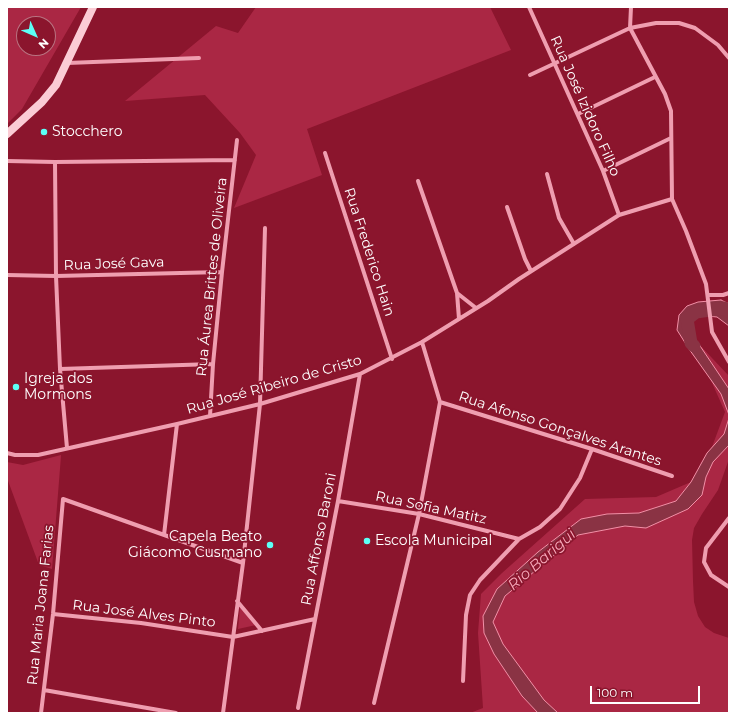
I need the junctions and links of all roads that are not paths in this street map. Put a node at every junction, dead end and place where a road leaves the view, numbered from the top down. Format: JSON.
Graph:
{"nodes":[{"id":1,"x":93,"y":7,"type":"edge"},
{"id":2,"x":529,"y":7,"type":"edge"},
{"id":3,"x":631,"y":7,"type":"edge"},
{"id":4,"x":630,"y":28,"type":"junction"},
{"id":5,"x":199,"y":58,"type":"dead end"},
{"id":6,"x":729,"y":58,"type":"edge"},
{"id":7,"x":66,"y":63,"type":"junction"},
{"id":8,"x":555,"y":63,"type":"junction"},
{"id":9,"x":530,"y":76,"type":"dead end"},
{"id":10,"x":655,"y":77,"type":"junction"},
{"id":11,"x":578,"y":114,"type":"junction"},
{"id":12,"x":7,"y":134,"type":"edge"},
{"id":13,"x":672,"y":138,"type":"junction"},
{"id":14,"x":237,"y":140,"type":"dead end"},
{"id":15,"x":325,"y":153,"type":"dead end"},
{"id":16,"x":235,"y":160,"type":"junction"},
{"id":17,"x":7,"y":161,"type":"edge"},
{"id":18,"x":55,"y":162,"type":"junction"},
{"id":19,"x":603,"y":171,"type":"junction"},
{"id":20,"x":547,"y":174,"type":"dead end"},
{"id":21,"x":418,"y":181,"type":"dead end"},
{"id":22,"x":672,"y":199,"type":"junction"},
{"id":23,"x":507,"y":208,"type":"dead end"},
{"id":24,"x":619,"y":215,"type":"junction"},
{"id":25,"x":265,"y":228,"type":"dead end"},
{"id":26,"x":574,"y":244,"type":"junction"},
{"id":27,"x":222,"y":272,"type":"junction"},
{"id":28,"x":532,"y":272,"type":"junction"},
{"id":29,"x":7,"y":275,"type":"edge"},
{"id":30,"x":56,"y":276,"type":"junction"},
{"id":31,"x":729,"y":293,"type":"edge"},
{"id":32,"x":457,"y":294,"type":"junction"},
{"id":33,"x":708,"y":297,"type":"junction"},
{"id":34,"x":476,"y":308,"type":"junction"},
{"id":35,"x":459,"y":319,"type":"junction"},
{"id":36,"x":422,"y":342,"type":"junction"},
{"id":37,"x":392,"y":359,"type":"junction"},
{"id":38,"x":729,"y":362,"type":"edge"},
{"id":39,"x":213,"y":364,"type":"junction"},
{"id":40,"x":60,"y":369,"type":"junction"},
{"id":41,"x":360,"y":374,"type":"junction"},
{"id":42,"x":440,"y":402,"type":"junction"},
{"id":43,"x":260,"y":404,"type":"junction"},
{"id":44,"x":210,"y":416,"type":"junction"},
{"id":45,"x":177,"y":424,"type":"junction"},
{"id":46,"x":67,"y":448,"type":"junction"},
{"id":47,"x":592,"y":449,"type":"junction"},
{"id":48,"x":7,"y":453,"type":"edge"},
{"id":49,"x":672,"y":476,"type":"dead end"},
{"id":50,"x":338,"y":502,"type":"junction"},
{"id":51,"x":419,"y":514,"type":"junction"},
{"id":52,"x":729,"y":518,"type":"edge"},
{"id":53,"x":164,"y":535,"type":"junction"},
{"id":54,"x":519,"y":539,"type":"junction"},
{"id":55,"x":243,"y":563,"type":"junction"},
{"id":56,"x":729,"y":587,"type":"edge"},
{"id":57,"x":238,"y":602,"type":"junction"},
{"id":58,"x":53,"y":614,"type":"junction"},
{"id":59,"x":315,"y":619,"type":"junction"},
{"id":60,"x":262,"y":631,"type":"junction"},
{"id":61,"x":233,"y":637,"type":"junction"},
{"id":62,"x":463,"y":681,"type":"dead end"},
{"id":63,"x":44,"y":690,"type":"junction"},
{"id":64,"x":374,"y":704,"type":"dead end"},
{"id":65,"x":298,"y":708,"type":"dead end"},
{"id":66,"x":41,"y":713,"type":"edge"},
{"id":67,"x":176,"y":713,"type":"edge"},
{"id":68,"x":223,"y":713,"type":"edge"}],
"edges":[{"from":1,"to":7,"type":"main road"},
{"from":2,"to":8,"type":"street","name":"Rua José Izidoro Filho"},
{"from":3,"to":4,"type":"street"},
{"from":4,"to":6,"type":"street"},
{"from":4,"to":8,"type":"street"},
{"from":4,"to":10,"type":"street"},
{"from":5,"to":7,"type":"street"},
{"from":7,"to":12,"type":"main road"},
{"from":8,"to":9,"type":"street"},
{"from":8,"to":11,"type":"street","name":"Rua José Izidoro Filho"},
{"from":10,"to":11,"type":"street"},
{"from":10,"to":13,"type":"street"},
{"from":11,"to":19,"type":"street","name":"Rua José Izidoro Filho"},
{"from":13,"to":19,"type":"street"},
{"from":13,"to":22,"type":"street"},
{"from":14,"to":16,"type":"street","name":"Rua Áurea Brittes de Oliveira"},
{"from":15,"to":37,"type":"street","name":"Rua Frederico Hain"},
{"from":16,"to":18,"type":"street"},
{"from":16,"to":27,"type":"street","name":"Rua Áurea Brittes de Oliveira"},
{"from":17,"to":18,"type":"street"},
{"from":18,"to":30,"type":"street"},
{"from":19,"to":24,"type":"street","name":"Rua José Izidoro Filho"},
{"from":20,"to":26,"type":"street"},
{"from":21,"to":32,"type":"street"},
{"from":22,"to":24,"type":"street","name":"Rua José Ribeiro de Cristo"},
{"from":22,"to":33,"type":"street"},
{"from":23,"to":28,"type":"street"},
{"from":24,"to":26,"type":"street","name":"Rua José Ribeiro de Cristo"},
{"from":25,"to":43,"type":"street"},
{"from":26,"to":28,"type":"street","name":"Rua José Ribeiro de Cristo"},
{"from":27,"to":30,"type":"street","name":"Rua José Gava"},
{"from":27,"to":39,"type":"street","name":"Rua Áurea Brittes de Oliveira"},
{"from":28,"to":34,"type":"street","name":"Rua José Ribeiro de Cristo"},
{"from":29,"to":30,"type":"street","name":"Rua José Gava"},
{"from":30,"to":40,"type":"street"},
{"from":31,"to":33,"type":"street"},
{"from":32,"to":34,"type":"street"},
{"from":32,"to":35,"type":"street"},
{"from":33,"to":38,"type":"street"},
{"from":34,"to":35,"type":"street","name":"Rua José Ribeiro de Cristo"},
{"from":35,"to":36,"type":"street","name":"Rua José Ribeiro de Cristo"},
{"from":36,"to":37,"type":"street","name":"Rua José Ribeiro de Cristo"},
{"from":36,"to":42,"type":"street"},
{"from":37,"to":41,"type":"street","name":"Rua José Ribeiro de Cristo"},
{"from":39,"to":40,"type":"street"},
{"from":39,"to":44,"type":"street","name":"Rua Áurea Brittes de Oliveira"},
{"from":40,"to":46,"type":"street"},
{"from":41,"to":43,"type":"street","name":"Rua José Ribeiro de Cristo"},
{"from":41,"to":50,"type":"street","name":"Rua Affonso Baroni"},
{"from":42,"to":47,"type":"street","name":"Rua Afonso Gonçalves Arantes"},
{"from":42,"to":51,"type":"street"},
{"from":43,"to":44,"type":"street","name":"Rua José Ribeiro de Cristo"},
{"from":43,"to":55,"type":"street"},
{"from":44,"to":45,"type":"street","name":"Rua José Ribeiro de Cristo"},
{"from":45,"to":46,"type":"street","name":"Rua José Ribeiro de Cristo"},
{"from":45,"to":53,"type":"street"},
{"from":46,"to":48,"type":"street","name":"Rua José Ribeiro de Cristo"},
{"from":47,"to":49,"type":"street","name":"Rua Afonso Gonçalves Arantes"},
{"from":47,"to":54,"type":"street"},
{"from":50,"to":51,"type":"street","name":"Rua Sofia Matitz"},
{"from":50,"to":59,"type":"street","name":"Rua Affonso Baroni"},
{"from":51,"to":54,"type":"street","name":"Rua Sofia Matitz"},
{"from":51,"to":64,"type":"street"},
{"from":52,"to":56,"type":"street"},
{"from":53,"to":55,"type":"street"},
{"from":53,"to":58,"type":"street","name":"Rua Maria Joana Farias"},
{"from":54,"to":62,"type":"street"},
{"from":55,"to":57,"type":"street"},
{"from":57,"to":60,"type":"street"},
{"from":57,"to":61,"type":"street"},
{"from":58,"to":61,"type":"street","name":"Rua José Alves Pinto"},
{"from":58,"to":63,"type":"street","name":"Rua Maria Joana Farias"},
{"from":59,"to":60,"type":"street"},
{"from":59,"to":65,"type":"street","name":"Rua Affonso Baroni"},
{"from":60,"to":61,"type":"street"},
{"from":61,"to":68,"type":"street"},
{"from":63,"to":66,"type":"street","name":"Rua Maria Joana Farias"},
{"from":63,"to":67,"type":"street"}]}
